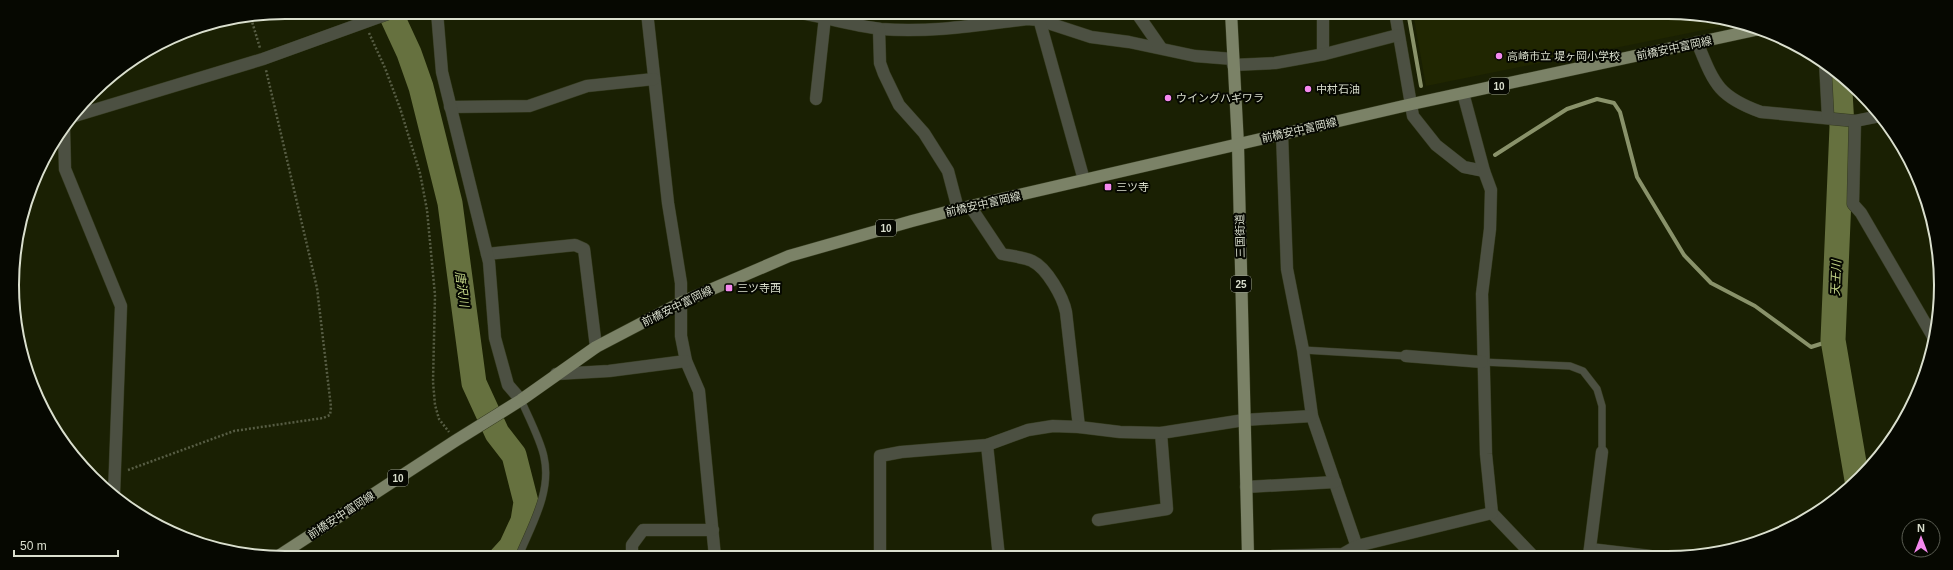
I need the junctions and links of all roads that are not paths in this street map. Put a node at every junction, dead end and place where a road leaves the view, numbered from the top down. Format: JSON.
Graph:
{"nodes":[{"id":1,"x":373,"y":19,"type":"edge"},
{"id":2,"x":438,"y":19,"type":"edge"},
{"id":3,"x":648,"y":19,"type":"edge"},
{"id":4,"x":825,"y":19,"type":"edge"},
{"id":5,"x":834,"y":19,"type":"edge"},
{"id":6,"x":1027,"y":19,"type":"edge"},
{"id":7,"x":1039,"y":19,"type":"edge"},
{"id":8,"x":1046,"y":19,"type":"edge"},
{"id":9,"x":1141,"y":19,"type":"edge"},
{"id":10,"x":1231,"y":19,"type":"edge"},
{"id":11,"x":1323,"y":19,"type":"edge"},
{"id":12,"x":1396,"y":19,"type":"edge"},
{"id":13,"x":879,"y":29,"type":"junction"},
{"id":14,"x":1748,"y":31,"type":"edge"},
{"id":15,"x":1398,"y":35,"type":"junction"},
{"id":16,"x":1697,"y":42,"type":"junction"},
{"id":17,"x":1161,"y":48,"type":"junction"},
{"id":18,"x":1323,"y":54,"type":"junction"},
{"id":19,"x":1233,"y":62,"type":"junction"},
{"id":20,"x":1825,"y":71,"type":"edge"},
{"id":21,"x":654,"y":79,"type":"junction"},
{"id":22,"x":1463,"y":93,"type":"junction"},
{"id":23,"x":816,"y":99,"type":"dead end"},
{"id":24,"x":1412,"y":104,"type":"junction"},
{"id":25,"x":450,"y":107,"type":"junction"},
{"id":26,"x":82,"y":113,"type":"edge"},
{"id":27,"x":1874,"y":117,"type":"edge"},
{"id":28,"x":1828,"y":118,"type":"junction"},
{"id":29,"x":1855,"y":121,"type":"junction"},
{"id":30,"x":1282,"y":134,"type":"junction"},
{"id":31,"x":64,"y":137,"type":"edge"},
{"id":32,"x":1238,"y":145,"type":"junction"},
{"id":33,"x":1484,"y":170,"type":"junction"},
{"id":34,"x":1084,"y":180,"type":"junction"},
{"id":35,"x":970,"y":206,"type":"junction"},
{"id":36,"x":958,"y":209,"type":"junction"},
{"id":37,"x":487,"y":254,"type":"junction"},
{"id":38,"x":682,"y":302,"type":"junction"},
{"id":39,"x":1930,"y":331,"type":"edge"},
{"id":40,"x":596,"y":347,"type":"junction"},
{"id":41,"x":1303,"y":350,"type":"junction"},
{"id":42,"x":1406,"y":356,"type":"joint"},
{"id":43,"x":686,"y":361,"type":"junction"},
{"id":44,"x":1482,"y":362,"type":"junction"},
{"id":45,"x":556,"y":374,"type":"junction"},
{"id":46,"x":520,"y":400,"type":"junction"},
{"id":47,"x":1312,"y":416,"type":"junction"},
{"id":48,"x":1244,"y":420,"type":"junction"},
{"id":49,"x":1079,"y":427,"type":"junction"},
{"id":50,"x":1161,"y":433,"type":"junction"},
{"id":51,"x":987,"y":445,"type":"junction"},
{"id":52,"x":1602,"y":452,"type":"joint"},
{"id":53,"x":1335,"y":482,"type":"junction"},
{"id":54,"x":1246,"y":487,"type":"junction"},
{"id":55,"x":114,"y":489,"type":"edge"},
{"id":56,"x":1492,"y":513,"type":"junction"},
{"id":57,"x":1098,"y":520,"type":"dead end"},
{"id":58,"x":713,"y":530,"type":"junction"},
{"id":59,"x":286,"y":551,"type":"edge"},
{"id":60,"x":521,"y":551,"type":"edge"},
{"id":61,"x":632,"y":551,"type":"edge"},
{"id":62,"x":715,"y":551,"type":"edge"},
{"id":63,"x":880,"y":551,"type":"edge"},
{"id":64,"x":998,"y":551,"type":"edge"},
{"id":65,"x":1248,"y":551,"type":"edge"},
{"id":66,"x":1359,"y":551,"type":"edge"},
{"id":67,"x":1527,"y":551,"type":"edge"},
{"id":68,"x":1589,"y":551,"type":"edge"}],
"edges":[{"from":1,"to":26,"type":"street"},
{"from":2,"to":25,"type":"street"},
{"from":3,"to":21,"type":"street"},
{"from":4,"to":23,"type":"street"},
{"from":5,"to":13,"type":"street"},
{"from":6,"to":13,"type":"street"},
{"from":7,"to":34,"type":"street"},
{"from":8,"to":17,"type":"street"},
{"from":9,"to":17,"type":"street"},
{"from":10,"to":19,"type":"main road","name":"三国街道","number":"25"},
{"from":11,"to":18,"type":"street"},
{"from":12,"to":15,"type":"street"},
{"from":13,"to":36,"type":"street"},
{"from":14,"to":16,"type":"main road","name":"前橋安中富岡線","number":"10"},
{"from":15,"to":18,"type":"street"},
{"from":15,"to":24,"type":"street"},
{"from":16,"to":22,"type":"main road","name":"前橋安中富岡線","number":"10"},
{"from":16,"to":28,"type":"street"},
{"from":17,"to":19,"type":"street"},
{"from":18,"to":19,"type":"street"},
{"from":19,"to":32,"type":"main road","name":"三国街道","number":"25"},
{"from":20,"to":28,"type":"street"},
{"from":21,"to":25,"type":"street"},
{"from":21,"to":38,"type":"street"},
{"from":22,"to":24,"type":"main road","name":"前橋安中富岡線","number":"10"},
{"from":22,"to":33,"type":"street"},
{"from":24,"to":30,"type":"main road","name":"前橋安中富岡線","number":"10"},
{"from":24,"to":33,"type":"street"},
{"from":25,"to":37,"type":"street"},
{"from":27,"to":29,"type":"street"},
{"from":28,"to":29,"type":"street"},
{"from":29,"to":39,"type":"street"},
{"from":30,"to":32,"type":"main road","name":"前橋安中富岡線","number":"10"},
{"from":30,"to":41,"type":"street"},
{"from":31,"to":55,"type":"street"},
{"from":32,"to":34,"type":"main road","name":"前橋安中富岡線","number":"10"},
{"from":32,"to":48,"type":"main road","name":"三国街道","number":"25"},
{"from":33,"to":44,"type":"street"},
{"from":34,"to":35,"type":"main road","name":"前橋安中富岡線","number":"10"},
{"from":35,"to":36,"type":"main road","name":"前橋安中富岡線","number":"10"},
{"from":35,"to":49,"type":"street"},
{"from":36,"to":38,"type":"main road","name":"前橋安中富岡線","number":"10"},
{"from":37,"to":40,"type":"street"},
{"from":37,"to":46,"type":"street"},
{"from":38,"to":40,"type":"main road","name":"前橋安中富岡線","number":"10"},
{"from":38,"to":43,"type":"street"},
{"from":40,"to":45,"type":"main road","name":"前橋安中富岡線","number":"10"},
{"from":41,"to":42,"type":"lane"},
{"from":41,"to":47,"type":"street"},
{"from":42,"to":44,"type":"street"},
{"from":43,"to":45,"type":"street"},
{"from":43,"to":58,"type":"street"},
{"from":44,"to":52,"type":"lane"},
{"from":44,"to":56,"type":"street"},
{"from":45,"to":46,"type":"main road","name":"前橋安中富岡線","number":"10"},
{"from":46,"to":59,"type":"main road","name":"前橋安中富岡線","number":"10"},
{"from":46,"to":60,"type":"lane"},
{"from":47,"to":48,"type":"street"},
{"from":47,"to":53,"type":"street"},
{"from":48,"to":50,"type":"street"},
{"from":48,"to":54,"type":"main road","name":"三国街道","number":"25"},
{"from":49,"to":50,"type":"street"},
{"from":49,"to":51,"type":"street"},
{"from":50,"to":57,"type":"street"},
{"from":51,"to":63,"type":"street"},
{"from":51,"to":64,"type":"street"},
{"from":52,"to":68,"type":"street"},
{"from":53,"to":54,"type":"street"},
{"from":53,"to":66,"type":"street"},
{"from":54,"to":65,"type":"main road","name":"三国街道","number":"25"},
{"from":56,"to":66,"type":"street"},
{"from":56,"to":67,"type":"street"},
{"from":58,"to":61,"type":"street"},
{"from":58,"to":62,"type":"street"}]}
